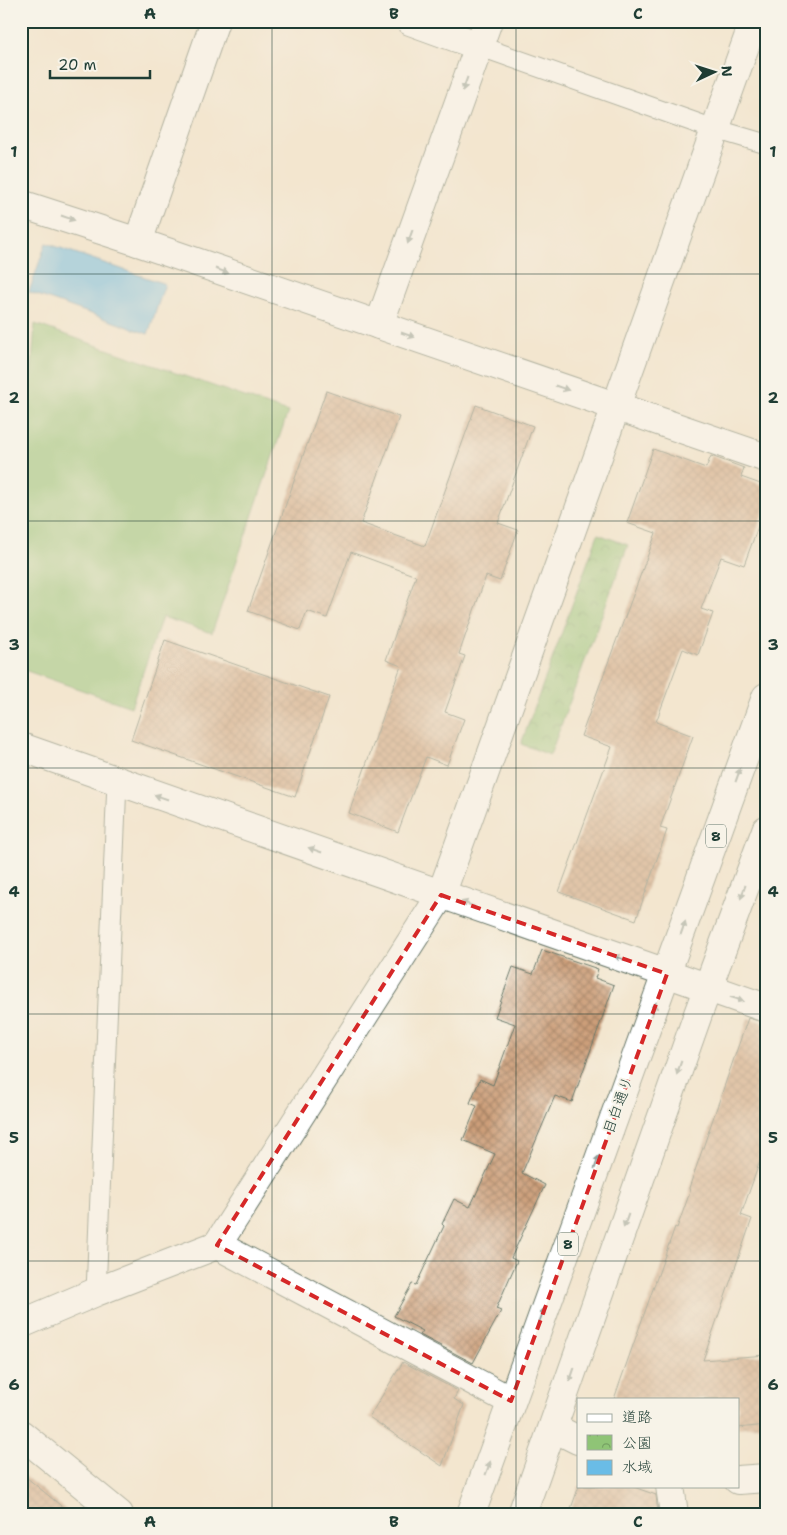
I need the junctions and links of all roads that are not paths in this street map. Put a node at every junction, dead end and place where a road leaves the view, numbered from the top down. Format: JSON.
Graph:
{"nodes":[{"id":1,"x":215,"y":21,"type":"edge"},
{"id":2,"x":410,"y":21,"type":"edge"},
{"id":3,"x":488,"y":21,"type":"edge"},
{"id":4,"x":754,"y":21,"type":"edge"},
{"id":5,"x":478,"y":46,"type":"junction"},
{"id":6,"x":716,"y":127,"type":"junction"},
{"id":7,"x":766,"y":144,"type":"edge"},
{"id":8,"x":21,"y":204,"type":"edge"},
{"id":9,"x":138,"y":242,"type":"junction"},
{"id":10,"x":379,"y":325,"type":"junction"},
{"id":11,"x":616,"y":406,"type":"junction"},
{"id":12,"x":766,"y":458,"type":"edge"},
{"id":13,"x":766,"y":697,"type":"edge"},
{"id":14,"x":21,"y":747,"type":"edge"},
{"id":15,"x":117,"y":781,"type":"junction"},
{"id":16,"x":766,"y":830,"type":"edge"},
{"id":17,"x":441,"y":895,"type":"junction"},
{"id":18,"x":667,"y":974,"type":"junction"},
{"id":19,"x":708,"y":989,"type":"junction"},
{"id":20,"x":766,"y":1008,"type":"edge"},
{"id":21,"x":217,"y":1245,"type":"junction"},
{"id":22,"x":96,"y":1292,"type":"junction"},
{"id":23,"x":21,"y":1324,"type":"edge"},
{"id":24,"x":511,"y":1401,"type":"junction"},
{"id":25,"x":554,"y":1428,"type":"junction"},
{"id":26,"x":21,"y":1434,"type":"edge"},
{"id":27,"x":577,"y":1440,"type":"edge"},
{"id":28,"x":766,"y":1478,"type":"edge"},
{"id":29,"x":740,"y":1480,"type":"edge"},
{"id":30,"x":670,"y":1488,"type":"edge"},
{"id":31,"x":119,"y":1514,"type":"edge"},
{"id":32,"x":471,"y":1514,"type":"edge"},
{"id":33,"x":522,"y":1514,"type":"edge"},
{"id":34,"x":674,"y":1514,"type":"edge"}],
"edges":[{"from":1,"to":9,"type":"street"},
{"from":2,"to":5,"type":"street"},
{"from":3,"to":5,"type":"street"},
{"from":4,"to":6,"type":"street"},
{"from":5,"to":6,"type":"lane"},
{"from":5,"to":10,"type":"street","one_way":true},
{"from":6,"to":7,"type":"lane"},
{"from":6,"to":11,"type":"street"},
{"from":8,"to":9,"type":"street","one_way":true},
{"from":9,"to":10,"type":"street","one_way":true},
{"from":10,"to":11,"type":"street","one_way":true},
{"from":11,"to":12,"type":"street"},
{"from":11,"to":17,"type":"street"},
{"from":18,"to":13,"type":"street","name":"目白通り","number":"8","one_way":true},
{"from":14,"to":15,"type":"street"},
{"from":17,"to":15,"type":"street","one_way":true},
{"from":15,"to":22,"type":"lane"},
{"from":16,"to":19,"type":"street","one_way":true},
{"from":18,"to":17,"type":"street","one_way":true},
{"from":17,"to":21,"type":"street"},
{"from":18,"to":19,"type":"street"},
{"from":24,"to":18,"type":"street","name":"目白通り","number":"8","one_way":true},
{"from":19,"to":20,"type":"street","one_way":true},
{"from":19,"to":25,"type":"street","one_way":true},
{"from":21,"to":22,"type":"street"},
{"from":21,"to":24,"type":"street"},
{"from":22,"to":23,"type":"street"},
{"from":32,"to":24,"type":"street","name":"目白通り","number":"8","one_way":true},
{"from":25,"to":27,"type":"street"},
{"from":25,"to":33,"type":"street"},
{"from":26,"to":31,"type":"street"},
{"from":28,"to":29,"type":"street"},
{"from":30,"to":34,"type":"street"}]}
